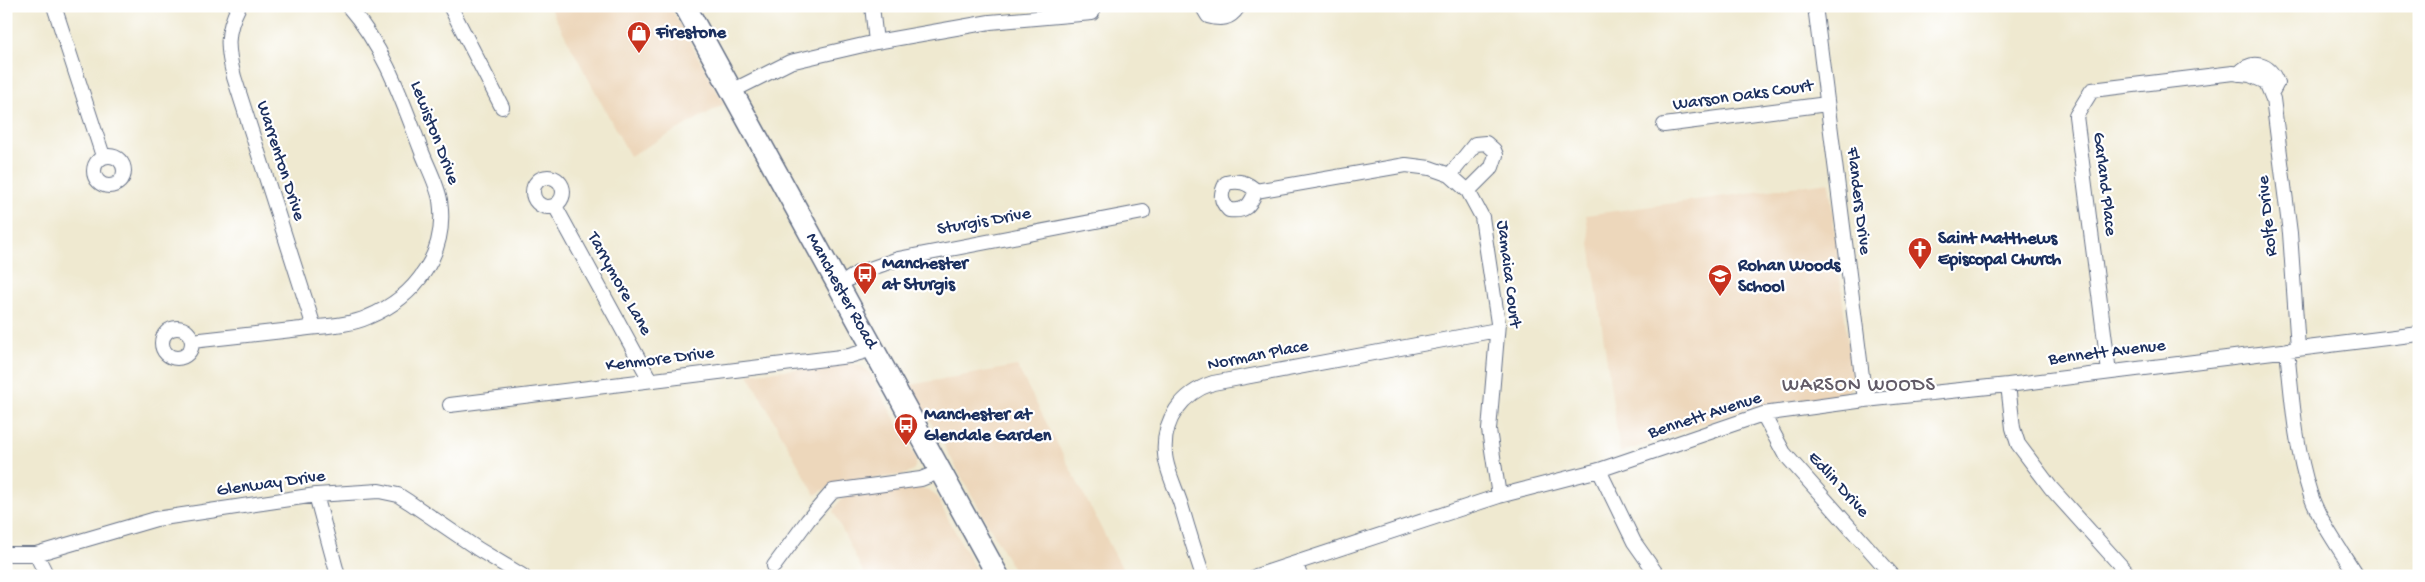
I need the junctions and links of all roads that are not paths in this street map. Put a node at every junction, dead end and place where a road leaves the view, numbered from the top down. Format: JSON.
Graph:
{"nodes":[{"id":1,"x":54,"y":6,"type":"edge"},
{"id":2,"x":239,"y":6,"type":"edge"},
{"id":3,"x":348,"y":6,"type":"edge"},
{"id":4,"x":450,"y":6,"type":"edge"},
{"id":5,"x":686,"y":6,"type":"edge"},
{"id":6,"x":872,"y":6,"type":"edge"},
{"id":7,"x":1202,"y":6,"type":"edge"},
{"id":8,"x":1234,"y":6,"type":"edge"},
{"id":9,"x":1248,"y":6,"type":"edge"},
{"id":10,"x":1814,"y":6,"type":"edge"},
{"id":11,"x":1238,"y":7,"type":"edge"},
{"id":12,"x":1092,"y":13,"type":"dead end"},
{"id":13,"x":876,"y":42,"type":"junction"},
{"id":14,"x":2268,"y":88,"type":"joint"},
{"id":15,"x":732,"y":91,"type":"junction"},
{"id":16,"x":1827,"y":104,"type":"junction"},
{"id":17,"x":502,"y":107,"type":"dead end"},
{"id":18,"x":1664,"y":126,"type":"dead end"},
{"id":19,"x":103,"y":156,"type":"dead end"},
{"id":20,"x":1450,"y":175,"type":"junction"},
{"id":21,"x":1468,"y":191,"type":"junction"},
{"id":22,"x":1256,"y":192,"type":"dead end"},
{"id":23,"x":555,"y":206,"type":"dead end"},
{"id":24,"x":1142,"y":212,"type":"dead end"},
{"id":25,"x":838,"y":286,"type":"junction"},
{"id":26,"x":314,"y":327,"type":"junction"},
{"id":27,"x":1497,"y":330,"type":"junction"},
{"id":28,"x":2419,"y":334,"type":"edge"},
{"id":29,"x":192,"y":341,"type":"dead end"},
{"id":30,"x":873,"y":349,"type":"junction"},
{"id":31,"x":2292,"y":349,"type":"junction"},
{"id":32,"x":2109,"y":372,"type":"junction"},
{"id":33,"x":650,"y":380,"type":"junction"},
{"id":34,"x":2008,"y":384,"type":"junction"},
{"id":35,"x":1865,"y":400,"type":"junction"},
{"id":36,"x":450,"y":405,"type":"dead end"},
{"id":37,"x":1763,"y":414,"type":"junction"},
{"id":38,"x":1599,"y":470,"type":"junction"},
{"id":39,"x":940,"y":471,"type":"junction"},
{"id":40,"x":316,"y":495,"type":"junction"},
{"id":41,"x":1499,"y":496,"type":"junction"},
{"id":42,"x":6,"y":554,"type":"edge"},
{"id":43,"x":36,"y":554,"type":"junction"},
{"id":44,"x":774,"y":566,"type":"dead end"},
{"id":45,"x":1298,"y":570,"type":"edge"},
{"id":46,"x":47,"y":576,"type":"edge"},
{"id":47,"x":338,"y":576,"type":"edge"},
{"id":48,"x":523,"y":576,"type":"edge"},
{"id":49,"x":998,"y":576,"type":"edge"},
{"id":50,"x":1203,"y":576,"type":"edge"},
{"id":51,"x":1256,"y":576,"type":"edge"},
{"id":52,"x":1658,"y":576,"type":"edge"},
{"id":53,"x":1893,"y":576,"type":"edge"},
{"id":54,"x":2130,"y":576,"type":"edge"},
{"id":55,"x":2357,"y":576,"type":"edge"}],
"edges":[{"from":1,"to":19,"type":"street"},
{"from":2,"to":26,"type":"street","name":"Warrenton Drive"},
{"from":3,"to":26,"type":"street","name":"Lewiston Drive"},
{"from":4,"to":17,"type":"street"},
{"from":5,"to":15,"type":"main road","name":"Manchester Road"},
{"from":6,"to":13,"type":"street"},
{"from":7,"to":11,"type":"street"},
{"from":8,"to":11,"type":"street"},
{"from":9,"to":11,"type":"street"},
{"from":10,"to":16,"type":"street","name":"Flanders Drive"},
{"from":12,"to":13,"type":"street"},
{"from":13,"to":15,"type":"street"},
{"from":14,"to":31,"type":"street","name":"Rolfe Drive"},
{"from":14,"to":32,"type":"street","name":"Garland Place"},
{"from":15,"to":25,"type":"main road","name":"Manchester Road"},
{"from":16,"to":18,"type":"street","name":"Warson Oaks Court"},
{"from":16,"to":35,"type":"street","name":"Flanders Drive"},
{"from":20,"to":21,"type":"street","name":"Jamaica Court"},
{"from":20,"to":21,"type":"street"},
{"from":20,"to":22,"type":"street","name":"Jamaica Court"},
{"from":21,"to":27,"type":"street","name":"Jamaica Court"},
{"from":23,"to":33,"type":"street","name":"Tarrymore Lane"},
{"from":24,"to":25,"type":"street","name":"Sturgis Drive"},
{"from":25,"to":30,"type":"main road","name":"Manchester Road"},
{"from":26,"to":29,"type":"street","name":"Lewiston Drive"},
{"from":27,"to":41,"type":"street","name":"Jamaica Court"},
{"from":27,"to":50,"type":"street","name":"Norman Place"},
{"from":28,"to":31,"type":"street","name":"Bennett Avenue"},
{"from":30,"to":33,"type":"street","name":"Kenmore Drive"},
{"from":30,"to":39,"type":"main road","name":"Manchester Road"},
{"from":31,"to":32,"type":"street","name":"Bennett Avenue"},
{"from":31,"to":55,"type":"street","name":"Rolfe Drive"},
{"from":32,"to":34,"type":"street","name":"Bennett Avenue"},
{"from":33,"to":36,"type":"street","name":"Kenmore Drive"},
{"from":34,"to":35,"type":"street","name":"Bennett Avenue"},
{"from":34,"to":54,"type":"street"},
{"from":35,"to":37,"type":"street","name":"Bennett Avenue"},
{"from":37,"to":38,"type":"street","name":"Bennett Avenue"},
{"from":37,"to":53,"type":"street","name":"Edlin Drive"},
{"from":38,"to":41,"type":"street","name":"Bennett Avenue"},
{"from":38,"to":52,"type":"street"},
{"from":39,"to":44,"type":"street"},
{"from":39,"to":49,"type":"main road","name":"Manchester Road"},
{"from":40,"to":43,"type":"street","name":"Glenway Drive"},
{"from":40,"to":47,"type":"street"},
{"from":40,"to":48,"type":"street","name":"Glenway Drive"},
{"from":41,"to":45,"type":"street","name":"Bennett Avenue"},
{"from":42,"to":43,"type":"street","name":"Glenway Drive"},
{"from":43,"to":46,"type":"street"},
{"from":45,"to":51,"type":"street","name":"Bennett Avenue"}]}
